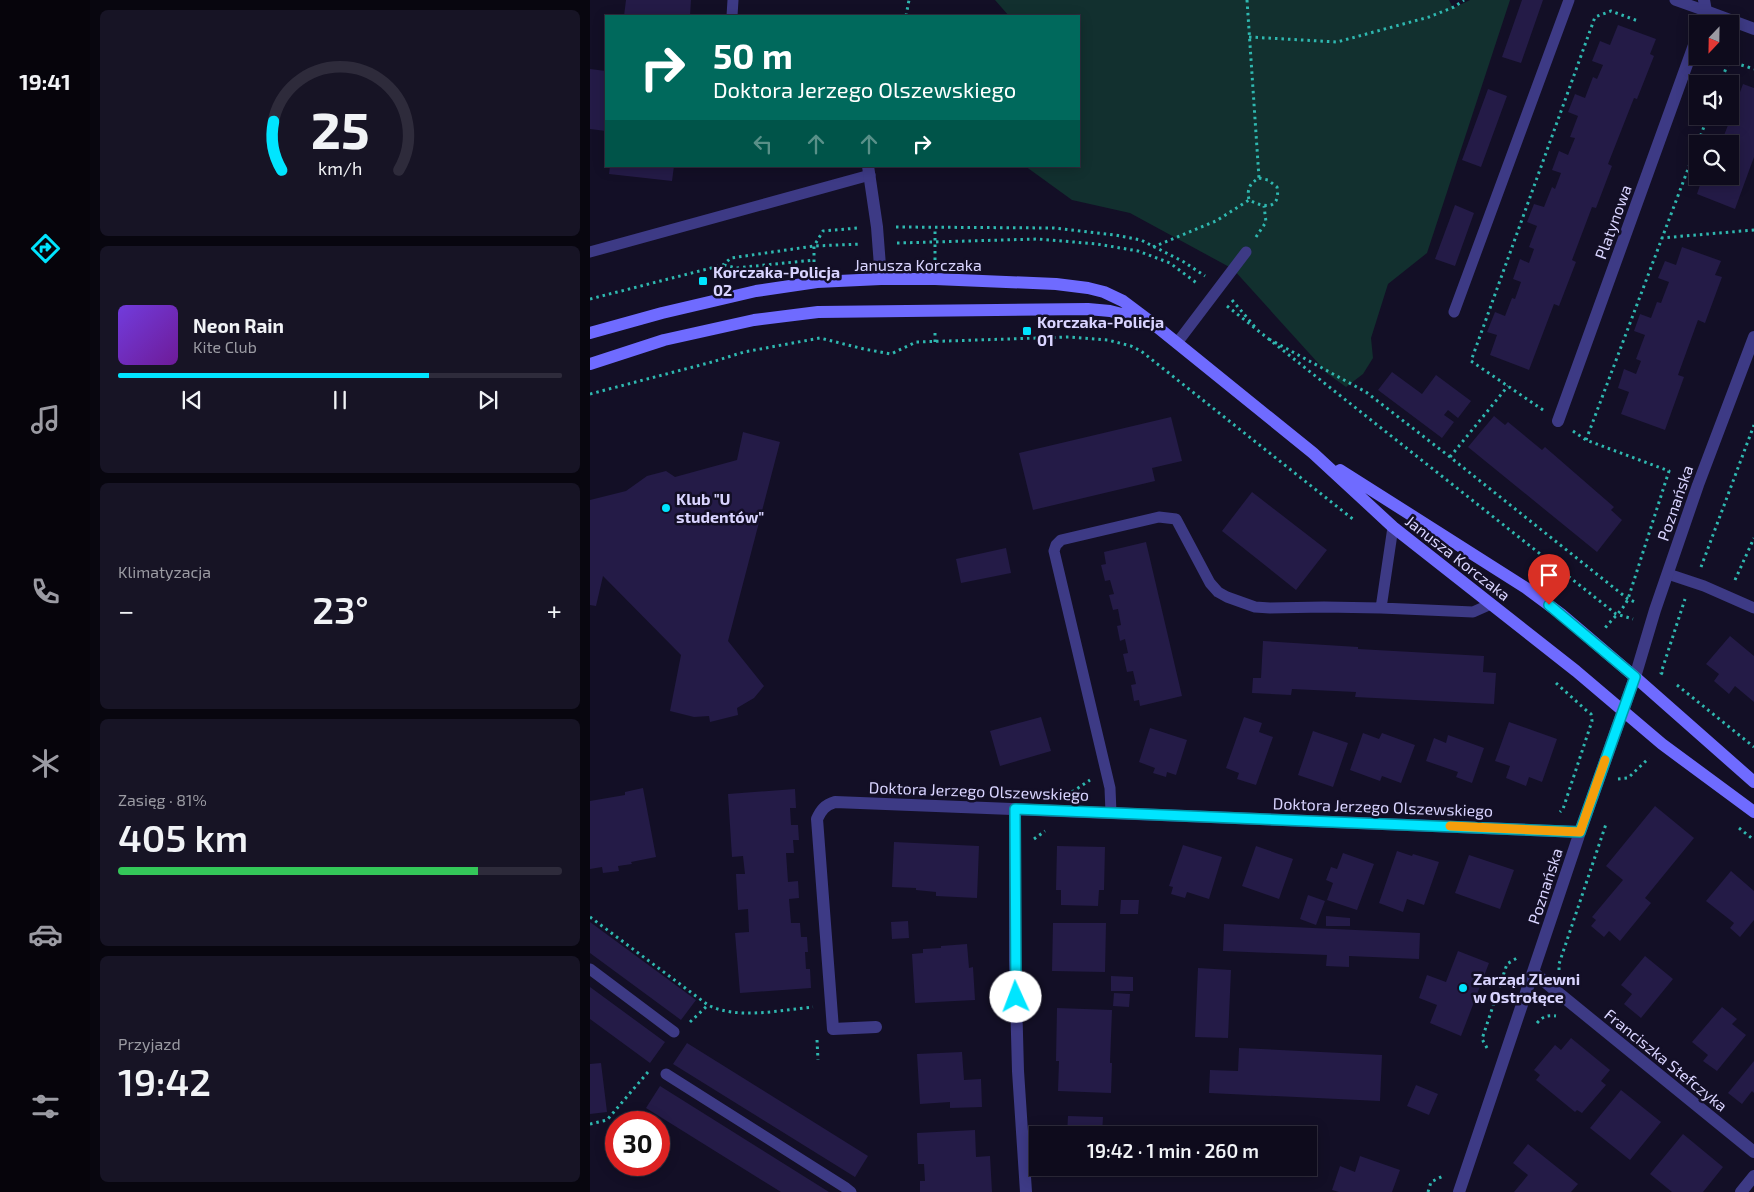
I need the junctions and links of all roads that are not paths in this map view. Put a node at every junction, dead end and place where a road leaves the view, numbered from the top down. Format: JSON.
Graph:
{"nodes":[{"id":1,"x":732,"y":0,"type":"edge"},
{"id":2,"x":1569,"y":0,"type":"edge"},
{"id":3,"x":1675,"y":0,"type":"edge"},
{"id":4,"x":1705,"y":6,"type":"edge"},
{"id":5,"x":732,"y":15,"type":"edge"},
{"id":6,"x":1748,"y":27,"type":"edge"},
{"id":7,"x":1689,"y":59,"type":"edge"},
{"id":8,"x":869,"y":170,"type":"edge"},
{"id":9,"x":590,"y":252,"type":"edge"},
{"id":10,"x":1246,"y":252,"type":"road end"},
{"id":11,"x":881,"y":279,"type":"junction"},
{"id":12,"x":1454,"y":312,"type":"dead end"},
{"id":13,"x":1152,"y":322,"type":"junction"},
{"id":14,"x":590,"y":333,"type":"edge"},
{"id":15,"x":1754,"y":337,"type":"edge"},
{"id":16,"x":1177,"y":343,"type":"junction"},
{"id":17,"x":590,"y":364,"type":"edge"},
{"id":18,"x":1558,"y":421,"type":"road end"},
{"id":19,"x":1313,"y":453,"type":"junction"},
{"id":20,"x":1393,"y":527,"type":"junction"},
{"id":21,"x":1668,"y":574,"type":"junction"},
{"id":22,"x":1491,"y":604,"type":"junction"},
{"id":23,"x":1381,"y":608,"type":"junction"},
{"id":24,"x":1754,"y":608,"type":"edge"},
{"id":25,"x":1635,"y":677,"type":"junction"},
{"id":26,"x":1623,"y":710,"type":"junction"},
{"id":27,"x":1754,"y":782,"type":"edge"},
{"id":28,"x":1015,"y":809,"type":"junction"},
{"id":29,"x":1754,"y":812,"type":"edge"},
{"id":30,"x":1111,"y":813,"type":"junction"},
{"id":31,"x":1580,"y":832,"type":"junction"},
{"id":32,"x":590,"y":969,"type":"edge"},
{"id":33,"x":1534,"y":973,"type":"junction"},
{"id":34,"x":876,"y":1027,"type":"dead end"},
{"id":35,"x":674,"y":1032,"type":"dead end"},
{"id":36,"x":666,"y":1074,"type":"dead end"},
{"id":37,"x":1754,"y":1152,"type":"edge"},
{"id":38,"x":1754,"y":1176,"type":"edge"},
{"id":39,"x":851,"y":1192,"type":"edge"},
{"id":40,"x":1026,"y":1192,"type":"edge"},
{"id":41,"x":1459,"y":1192,"type":"edge"},
{"id":42,"x":1741,"y":1192,"type":"edge"}],
"edges":[{"from":1,"to":5,"type":"lane"},
{"from":2,"to":12,"type":"lane"},
{"from":3,"to":4,"type":"lane"},
{"from":4,"to":6,"type":"street"},
{"from":7,"to":18,"type":"street","name":"Platynowa"},
{"from":8,"to":9,"type":"lane"},
{"from":8,"to":11,"type":"street"},
{"from":10,"to":16,"type":"lane"},
{"from":11,"to":13,"type":"street","name":"Janusza Korczaka"},
{"from":11,"to":14,"type":"street","name":"Janusza Korczaka"},
{"from":13,"to":16,"type":"street","name":"Janusza Korczaka"},
{"from":13,"to":17,"type":"street","name":"Janusza Korczaka"},
{"from":15,"to":21,"type":"street","name":"Poznańska"},
{"from":16,"to":19,"type":"street","name":"Janusza Korczaka"},
{"from":19,"to":20,"type":"street","name":"Janusza Korczaka"},
{"from":19,"to":25,"type":"street","name":"Janusza Korczaka"},
{"from":20,"to":22,"type":"street","name":"Janusza Korczaka"},
{"from":20,"to":23,"type":"lane"},
{"from":21,"to":24,"type":"lane"},
{"from":21,"to":25,"type":"street","name":"Poznańska"},
{"from":22,"to":23,"type":"lane"},
{"from":22,"to":26,"type":"street","name":"Janusza Korczaka"},
{"from":23,"to":30,"type":"lane"},
{"from":25,"to":26,"type":"street","name":"Poznańska"},
{"from":25,"to":27,"type":"street","name":"Janusza Korczaka"},
{"from":26,"to":29,"type":"street","name":"Janusza Korczaka"},
{"from":26,"to":31,"type":"street","name":"Poznańska"},
{"from":28,"to":30,"type":"street","name":"Doktora Jerzego Olszewskiego"},
{"from":28,"to":34,"type":"street","name":"Doktora Jerzego Olszewskiego"},
{"from":28,"to":40,"type":"street"},
{"from":30,"to":31,"type":"street","name":"Doktora Jerzego Olszewskiego"},
{"from":31,"to":33,"type":"street","name":"Poznańska"},
{"from":32,"to":35,"type":"lane"},
{"from":33,"to":37,"type":"street","name":"Franciszka Stefczyka"},
{"from":33,"to":41,"type":"street","name":"Poznańska"},
{"from":36,"to":39,"type":"lane"},
{"from":38,"to":42,"type":"street"}]}
